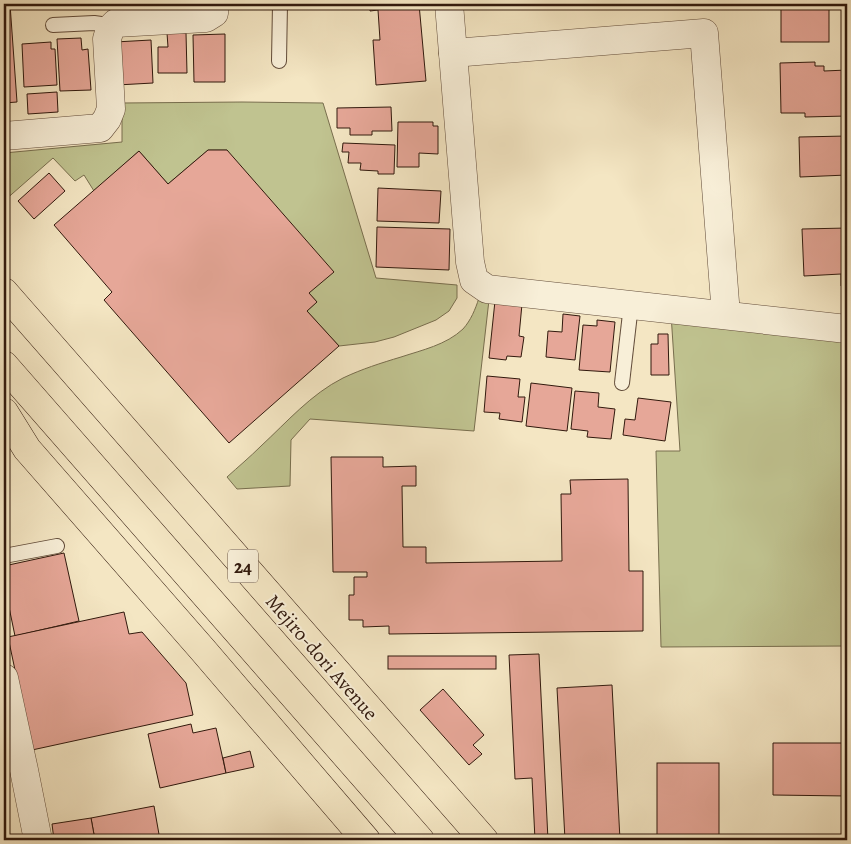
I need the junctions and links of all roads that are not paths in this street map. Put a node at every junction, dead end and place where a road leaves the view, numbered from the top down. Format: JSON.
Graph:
{"nodes":[{"id":1,"x":216,"y":4,"type":"edge"},
{"id":2,"x":280,"y":4,"type":"edge"},
{"id":3,"x":449,"y":4,"type":"edge"},
{"id":4,"x":53,"y":25,"type":"dead end"},
{"id":5,"x":110,"y":28,"type":"junction"},
{"id":6,"x":453,"y":53,"type":"junction"},
{"id":7,"x":279,"y":61,"type":"dead end"},
{"id":8,"x":4,"y":136,"type":"edge"},
{"id":9,"x":4,"y":292,"type":"edge"},
{"id":10,"x":631,"y":305,"type":"junction"},
{"id":11,"x":726,"y":315,"type":"junction"},
{"id":12,"x":847,"y":329,"type":"edge"},
{"id":13,"x":4,"y":366,"type":"edge"},
{"id":14,"x":622,"y":383,"type":"dead end"},
{"id":15,"x":4,"y":412,"type":"edge"},
{"id":16,"x":57,"y":546,"type":"dead end"},
{"id":17,"x":4,"y":556,"type":"edge"},
{"id":18,"x":4,"y":678,"type":"edge"},
{"id":19,"x":38,"y":840,"type":"edge"},
{"id":20,"x":366,"y":840,"type":"edge"},
{"id":21,"x":420,"y":840,"type":"edge"},
{"id":22,"x":484,"y":840,"type":"edge"}],
"edges":[{"from":1,"to":5,"type":"street"},
{"from":2,"to":7,"type":"lane"},
{"from":3,"to":6,"type":"street"},
{"from":4,"to":5,"type":"lane"},
{"from":5,"to":8,"type":"street"},
{"from":6,"to":10,"type":"street"},
{"from":6,"to":11,"type":"street"},
{"from":9,"to":22,"type":"main road","name":"Mejiro-dori Avenue","number":"24"},
{"from":10,"to":11,"type":"street"},
{"from":10,"to":14,"type":"lane"},
{"from":11,"to":12,"type":"street"},
{"from":13,"to":21,"type":"main road","number":"24"},
{"from":15,"to":20,"type":"main road"},
{"from":16,"to":17,"type":"lane"},
{"from":18,"to":19,"type":"street"}]}
